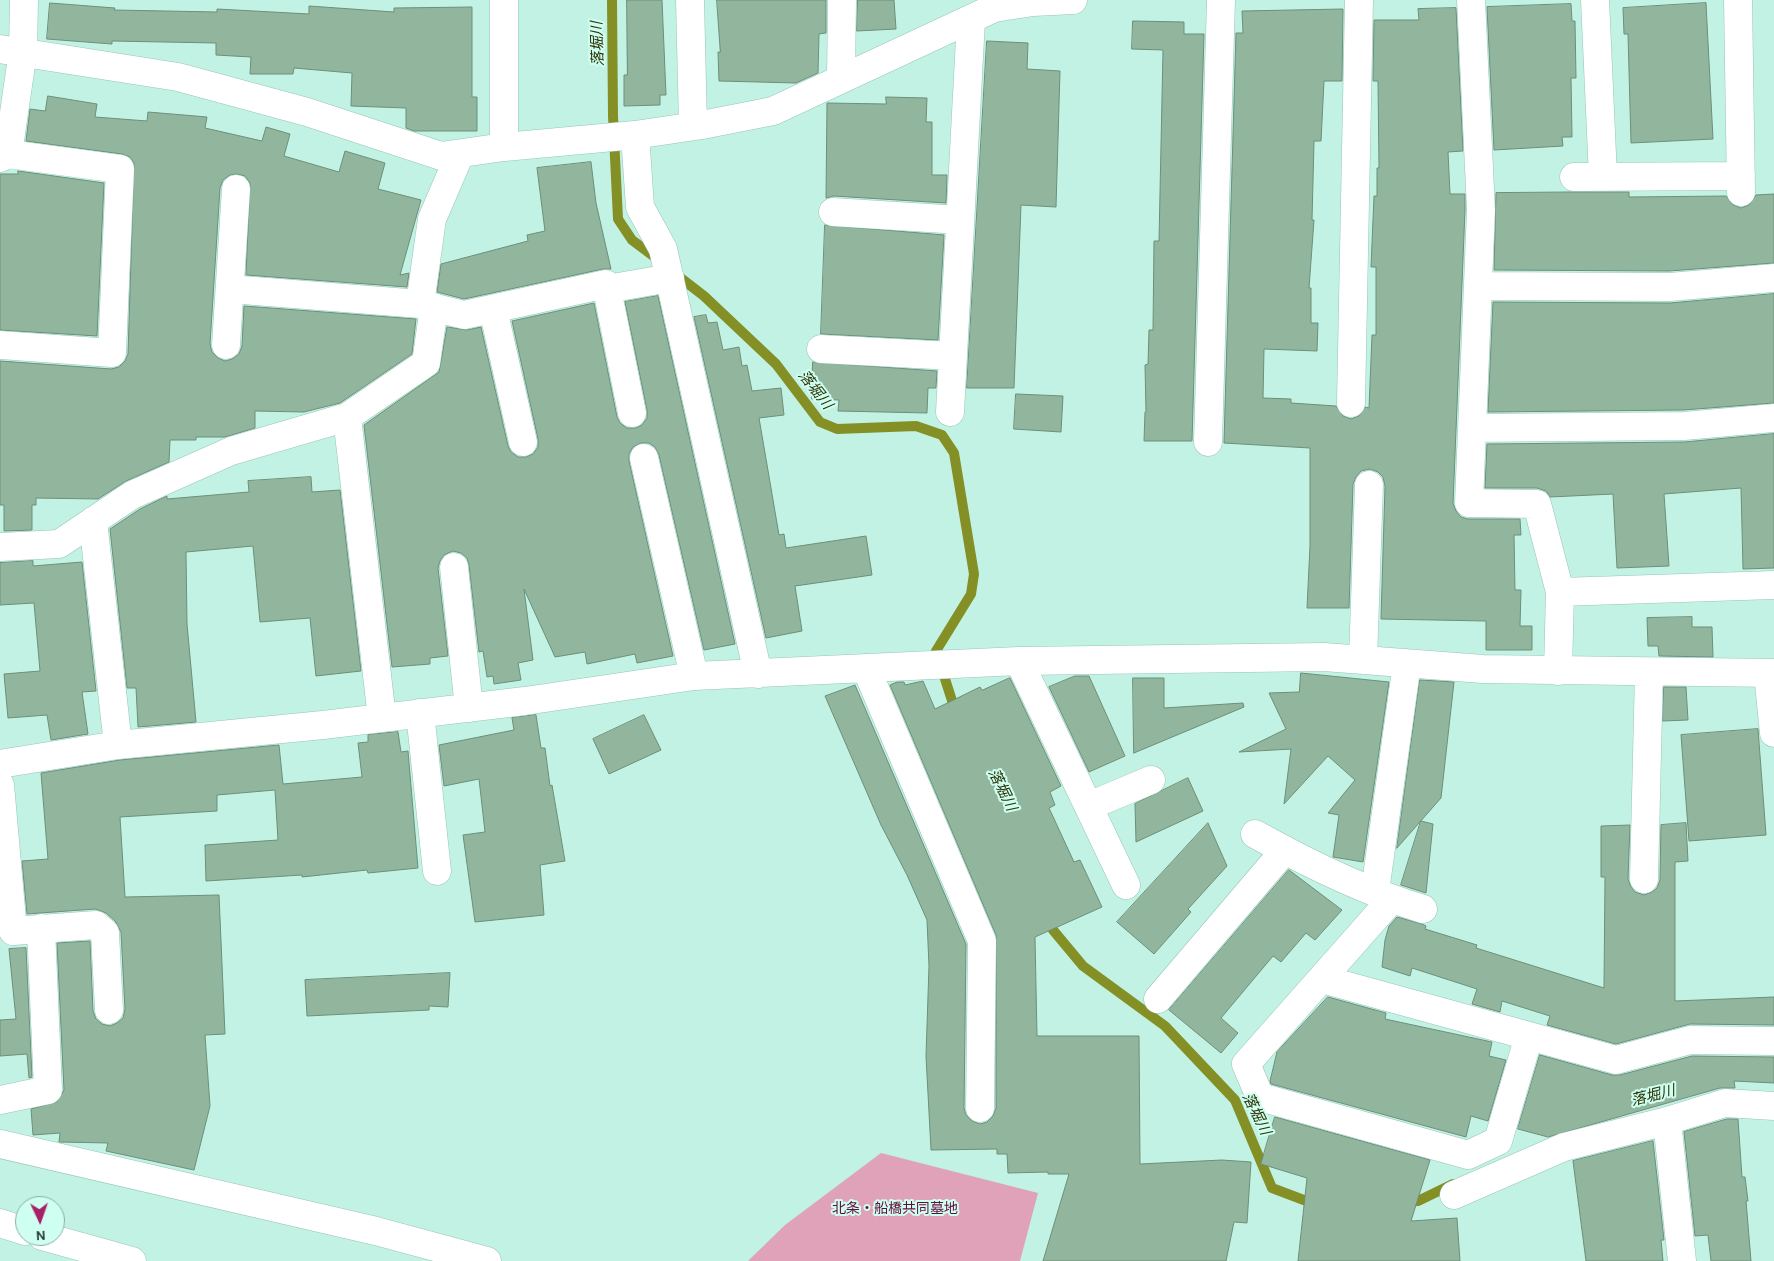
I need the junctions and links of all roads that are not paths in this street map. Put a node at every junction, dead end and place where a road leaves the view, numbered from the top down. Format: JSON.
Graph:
{"nodes":[{"id":1,"x":24,"y":0,"type":"edge"},
{"id":2,"x":504,"y":0,"type":"edge"},
{"id":3,"x":690,"y":0,"type":"edge"},
{"id":4,"x":842,"y":0,"type":"edge"},
{"id":5,"x":1073,"y":0,"type":"edge"},
{"id":6,"x":1220,"y":0,"type":"edge"},
{"id":7,"x":1359,"y":0,"type":"edge"},
{"id":8,"x":1471,"y":0,"type":"edge"},
{"id":9,"x":1595,"y":0,"type":"edge"},
{"id":10,"x":1738,"y":0,"type":"edge"},
{"id":11,"x":971,"y":20,"type":"junction"},
{"id":12,"x":12,"y":50,"type":"edge"},
{"id":13,"x":841,"y":79,"type":"junction"},
{"id":14,"x":692,"y":126,"type":"junction"},
{"id":15,"x":621,"y":136,"type":"junction"},
{"id":16,"x":504,"y":147,"type":"junction"},
{"id":17,"x":460,"y":154,"type":"junction"},
{"id":18,"x":4,"y":156,"type":"edge"},
{"id":19,"x":1574,"y":177,"type":"dead end"},
{"id":20,"x":1603,"y":177,"type":"junction"},
{"id":21,"x":236,"y":189,"type":"dead end"},
{"id":22,"x":833,"y":212,"type":"dead end"},
{"id":23,"x":960,"y":220,"type":"junction"},
{"id":24,"x":667,"y":267,"type":"junction"},
{"id":25,"x":1774,"y":278,"type":"edge"},
{"id":26,"x":1480,"y":286,"type":"junction"},
{"id":27,"x":230,"y":289,"type":"junction"},
{"id":28,"x":607,"y":289,"type":"junction"},
{"id":29,"x":427,"y":306,"type":"junction"},
{"id":30,"x":493,"y":309,"type":"junction"},
{"id":31,"x":226,"y":345,"type":"dead end"},
{"id":32,"x":0,"y":346,"type":"edge"},
{"id":33,"x":821,"y":349,"type":"dead end"},
{"id":34,"x":953,"y":356,"type":"junction"},
{"id":35,"x":1351,"y":403,"type":"dead end"},
{"id":36,"x":950,"y":412,"type":"dead end"},
{"id":37,"x":632,"y":413,"type":"dead end"},
{"id":38,"x":347,"y":417,"type":"junction"},
{"id":39,"x":1774,"y":418,"type":"edge"},
{"id":40,"x":1474,"y":428,"type":"junction"},
{"id":41,"x":523,"y":442,"type":"dead end"},
{"id":42,"x":1208,"y":442,"type":"dead end"},
{"id":43,"x":644,"y":458,"type":"dead end"},
{"id":44,"x":1369,"y":485,"type":"dead end"},
{"id":45,"x":94,"y":521,"type":"junction"},
{"id":46,"x":0,"y":547,"type":"edge"},
{"id":47,"x":454,"y":567,"type":"dead end"},
{"id":48,"x":1774,"y":585,"type":"edge"},
{"id":49,"x":1560,"y":592,"type":"junction"},
{"id":50,"x":1363,"y":660,"type":"junction"},
{"id":51,"x":1019,"y":661,"type":"junction"},
{"id":52,"x":1407,"y":663,"type":"junction"},
{"id":53,"x":866,"y":668,"type":"junction"},
{"id":54,"x":1558,"y":671,"type":"junction"},
{"id":55,"x":1649,"y":672,"type":"junction"},
{"id":56,"x":1771,"y":673,"type":"edge"},
{"id":57,"x":758,"y":674,"type":"junction"},
{"id":58,"x":694,"y":676,"type":"junction"},
{"id":59,"x":469,"y":708,"type":"junction"},
{"id":60,"x":420,"y":713,"type":"junction"},
{"id":61,"x":382,"y":718,"type":"junction"},
{"id":62,"x":1774,"y":733,"type":"edge"},
{"id":63,"x":118,"y":744,"type":"junction"},
{"id":64,"x":0,"y":764,"type":"edge"},
{"id":65,"x":1151,"y":780,"type":"dead end"},
{"id":66,"x":0,"y":785,"type":"edge"},
{"id":67,"x":1088,"y":806,"type":"junction"},
{"id":68,"x":1255,"y":834,"type":"dead end"},
{"id":69,"x":1285,"y":850,"type":"junction"},
{"id":70,"x":437,"y":871,"type":"dead end"},
{"id":71,"x":1644,"y":879,"type":"dead end"},
{"id":72,"x":1126,"y":885,"type":"dead end"},
{"id":73,"x":1383,"y":896,"type":"junction"},
{"id":74,"x":5,"y":907,"type":"edge"},
{"id":75,"x":1423,"y":909,"type":"dead end"},
{"id":76,"x":41,"y":928,"type":"junction"},
{"id":77,"x":1322,"y":978,"type":"junction"},
{"id":78,"x":1158,"y":999,"type":"dead end"},
{"id":79,"x":109,"y":1010,"type":"dead end"},
{"id":80,"x":1529,"y":1036,"type":"junction"},
{"id":81,"x":1774,"y":1041,"type":"edge"},
{"id":82,"x":0,"y":1100,"type":"edge"},
{"id":83,"x":1774,"y":1106,"type":"edge"},
{"id":84,"x":980,"y":1108,"type":"dead end"},
{"id":85,"x":1667,"y":1121,"type":"junction"},
{"id":86,"x":0,"y":1144,"type":"edge"},
{"id":87,"x":1454,"y":1194,"type":"dead end"},
{"id":88,"x":0,"y":1223,"type":"edge"},
{"id":89,"x":15,"y":1228,"type":"edge"},
{"id":90,"x":65,"y":1242,"type":"edge"},
{"id":91,"x":132,"y":1261,"type":"edge"},
{"id":92,"x":488,"y":1261,"type":"edge"},
{"id":93,"x":1682,"y":1261,"type":"edge"}],
"edges":[{"from":1,"to":12,"type":"street"},
{"from":2,"to":16,"type":"street"},
{"from":3,"to":14,"type":"street"},
{"from":4,"to":13,"type":"street"},
{"from":5,"to":11,"type":"street"},
{"from":6,"to":42,"type":"street"},
{"from":7,"to":35,"type":"street"},
{"from":8,"to":26,"type":"street"},
{"from":9,"to":20,"type":"street"},
{"from":10,"to":20,"type":"street"},
{"from":11,"to":13,"type":"street"},
{"from":11,"to":23,"type":"street"},
{"from":12,"to":17,"type":"street"},
{"from":12,"to":18,"type":"street"},
{"from":13,"to":14,"type":"street"},
{"from":14,"to":15,"type":"street"},
{"from":15,"to":16,"type":"street"},
{"from":15,"to":24,"type":"street"},
{"from":16,"to":17,"type":"street"},
{"from":17,"to":29,"type":"street"},
{"from":18,"to":32,"type":"street"},
{"from":19,"to":20,"type":"street"},
{"from":21,"to":27,"type":"street"},
{"from":22,"to":23,"type":"street"},
{"from":23,"to":34,"type":"street"},
{"from":24,"to":28,"type":"street"},
{"from":24,"to":57,"type":"street"},
{"from":25,"to":26,"type":"street"},
{"from":26,"to":40,"type":"street"},
{"from":27,"to":29,"type":"street"},
{"from":27,"to":31,"type":"street"},
{"from":28,"to":30,"type":"street"},
{"from":28,"to":37,"type":"street"},
{"from":29,"to":30,"type":"street"},
{"from":29,"to":38,"type":"street"},
{"from":30,"to":41,"type":"street"},
{"from":33,"to":34,"type":"street"},
{"from":34,"to":36,"type":"street"},
{"from":38,"to":45,"type":"street"},
{"from":38,"to":61,"type":"street"},
{"from":39,"to":40,"type":"street"},
{"from":40,"to":49,"type":"street"},
{"from":43,"to":58,"type":"street"},
{"from":44,"to":50,"type":"street"},
{"from":45,"to":46,"type":"street"},
{"from":45,"to":63,"type":"street"},
{"from":47,"to":59,"type":"street"},
{"from":48,"to":49,"type":"street"},
{"from":49,"to":54,"type":"street"},
{"from":50,"to":51,"type":"street"},
{"from":50,"to":52,"type":"street"},
{"from":51,"to":53,"type":"street"},
{"from":51,"to":67,"type":"street"},
{"from":52,"to":54,"type":"street"},
{"from":52,"to":73,"type":"street"},
{"from":53,"to":57,"type":"street"},
{"from":53,"to":84,"type":"street"},
{"from":54,"to":55,"type":"street"},
{"from":55,"to":56,"type":"street"},
{"from":55,"to":71,"type":"street"},
{"from":56,"to":62,"type":"street"},
{"from":57,"to":58,"type":"street"},
{"from":58,"to":59,"type":"street"},
{"from":59,"to":60,"type":"street"},
{"from":60,"to":61,"type":"street"},
{"from":60,"to":70,"type":"street"},
{"from":61,"to":63,"type":"street"},
{"from":63,"to":64,"type":"street"},
{"from":65,"to":67,"type":"street"},
{"from":66,"to":74,"type":"street"},
{"from":67,"to":72,"type":"street"},
{"from":68,"to":69,"type":"street"},
{"from":69,"to":73,"type":"street"},
{"from":69,"to":78,"type":"street"},
{"from":73,"to":75,"type":"street"},
{"from":73,"to":77,"type":"street"},
{"from":74,"to":76,"type":"street"},
{"from":76,"to":79,"type":"street"},
{"from":76,"to":82,"type":"street"},
{"from":77,"to":80,"type":"street"},
{"from":77,"to":80,"type":"street"},
{"from":80,"to":81,"type":"street"},
{"from":83,"to":85,"type":"street"},
{"from":85,"to":87,"type":"street"},
{"from":85,"to":93,"type":"street"},
{"from":86,"to":92,"type":"street"},
{"from":88,"to":89,"type":"street"},
{"from":90,"to":91,"type":"street"}]}
